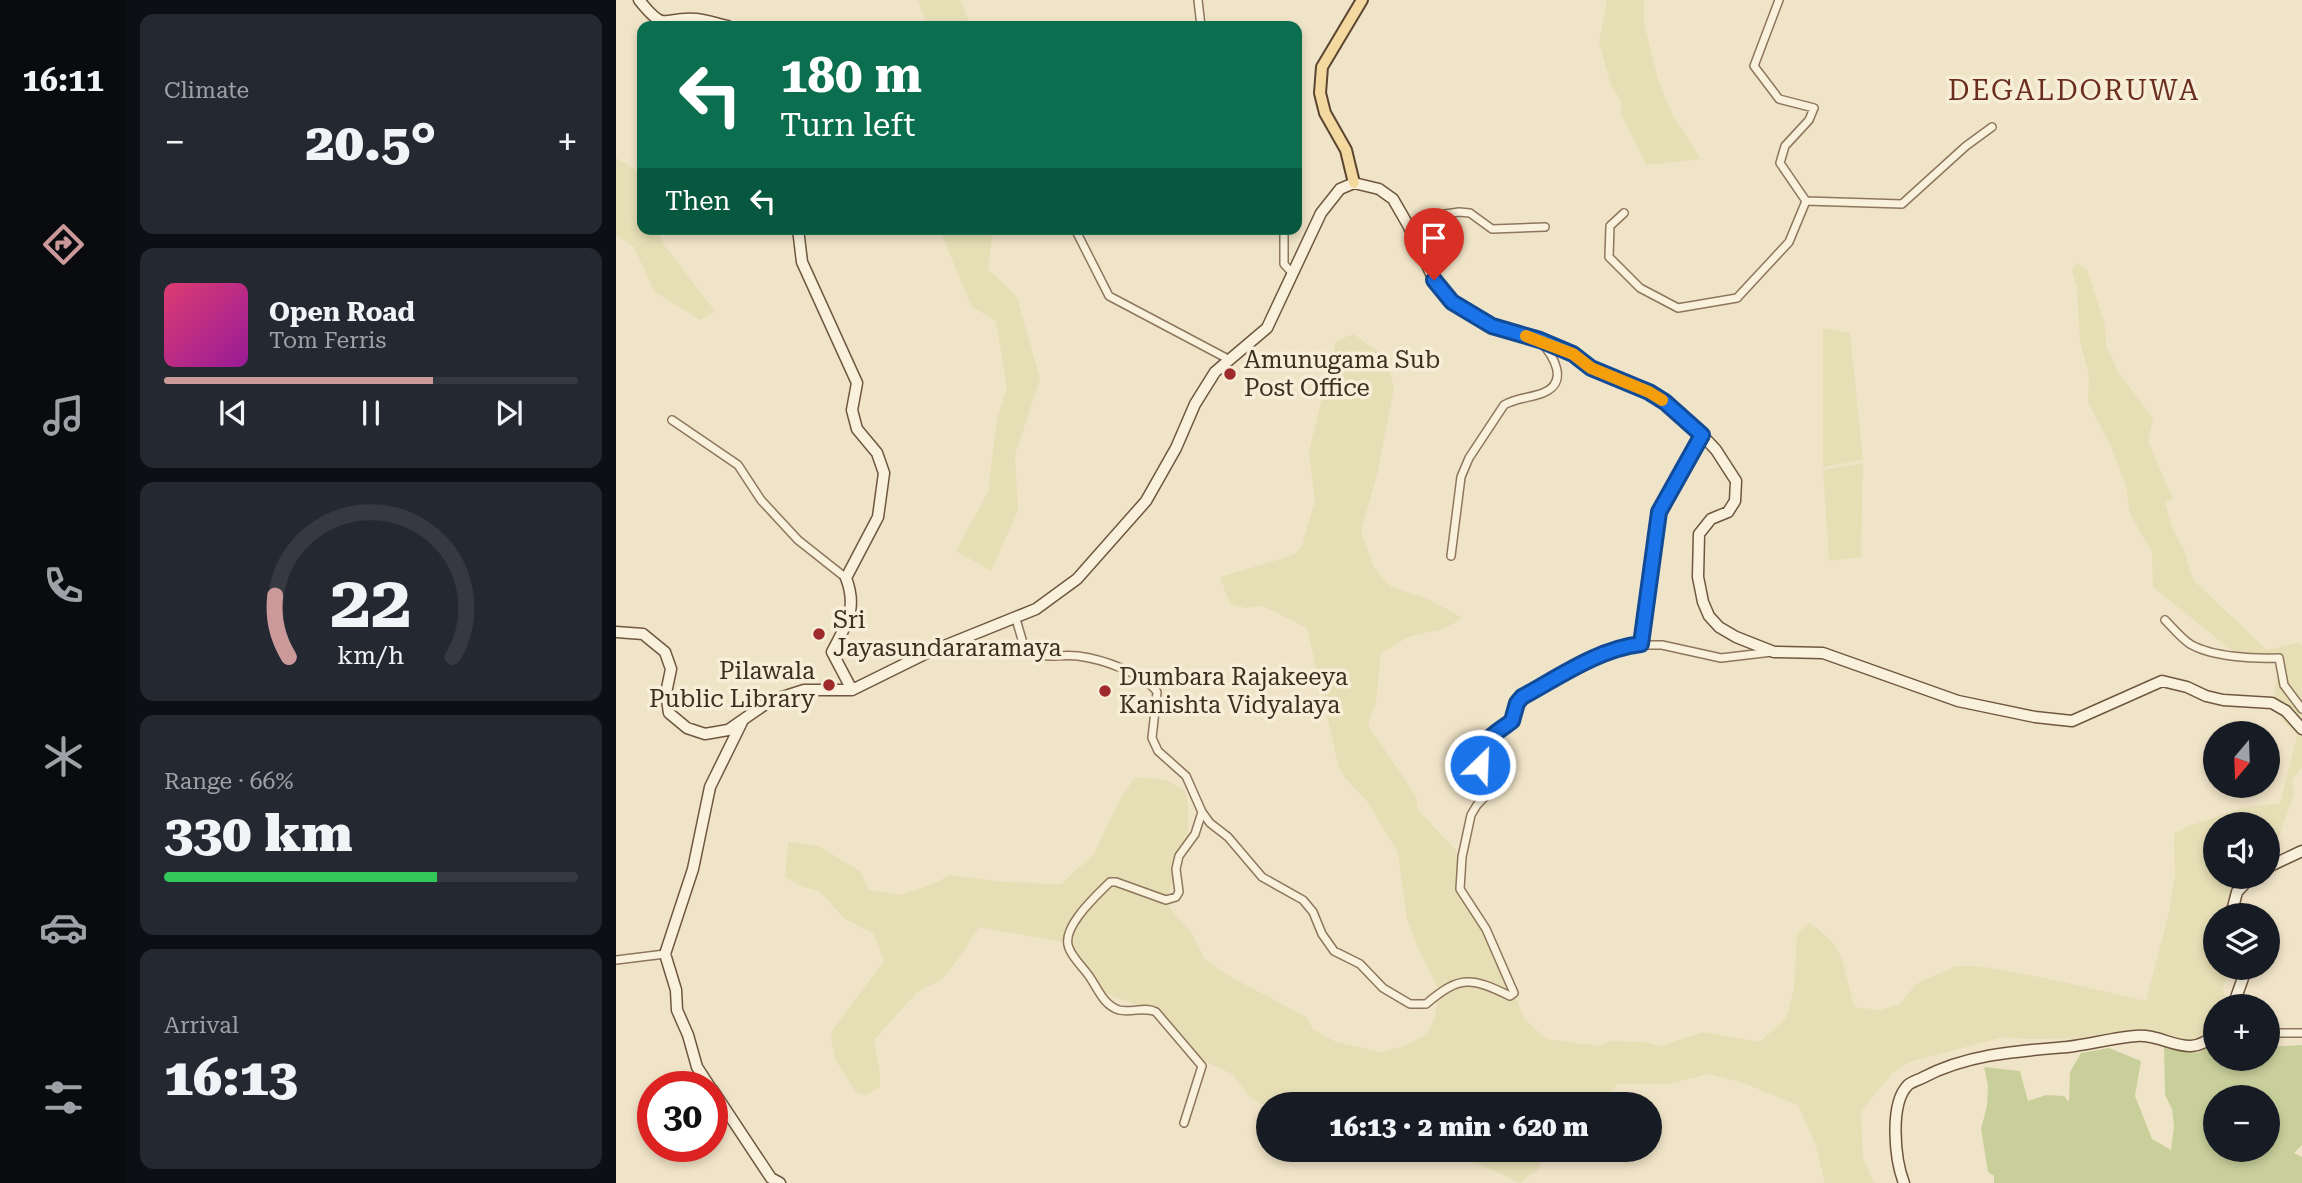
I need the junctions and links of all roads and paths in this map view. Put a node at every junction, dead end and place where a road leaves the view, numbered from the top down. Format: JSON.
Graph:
{"nodes":[{"id":1,"x":639,"y":0,"type":"edge"},
{"id":2,"x":1198,"y":0,"type":"edge"},
{"id":3,"x":1362,"y":0,"type":"edge"},
{"id":4,"x":1779,"y":0,"type":"edge"},
{"id":5,"x":661,"y":21,"type":"edge"},
{"id":6,"x":680,"y":21,"type":"edge"},
{"id":7,"x":704,"y":21,"type":"edge"},
{"id":8,"x":1200,"y":21,"type":"edge"},
{"id":9,"x":1992,"y":127,"type":"dead end"},
{"id":10,"x":1354,"y":183,"type":"junction"},
{"id":11,"x":1806,"y":201,"type":"junction"},
{"id":12,"x":1625,"y":214,"type":"dead end"},
{"id":13,"x":1408,"y":225,"type":"junction"},
{"id":14,"x":1545,"y":227,"type":"dead end"},
{"id":15,"x":799,"y":235,"type":"edge"},
{"id":16,"x":1078,"y":235,"type":"edge"},
{"id":17,"x":1284,"y":235,"type":"edge"},
{"id":18,"x":1293,"y":274,"type":"junction"},
{"id":19,"x":1540,"y":340,"type":"junction"},
{"id":20,"x":1228,"y":359,"type":"junction"},
{"id":21,"x":672,"y":420,"type":"dead end"},
{"id":22,"x":1702,"y":435,"type":"junction"},
{"id":23,"x":1451,"y":556,"type":"dead end"},
{"id":24,"x":846,"y":578,"type":"junction"},
{"id":25,"x":1016,"y":619,"type":"junction"},
{"id":26,"x":2165,"y":620,"type":"dead end"},
{"id":27,"x":616,"y":632,"type":"edge"},
{"id":28,"x":1641,"y":644,"type":"junction"},
{"id":29,"x":1774,"y":652,"type":"junction"},
{"id":30,"x":852,"y":690,"type":"junction"},
{"id":31,"x":2302,"y":709,"type":"edge"},
{"id":32,"x":743,"y":722,"type":"junction"},
{"id":33,"x":2302,"y":729,"type":"edge"},
{"id":34,"x":1202,"y":812,"type":"junction"},
{"id":35,"x":2302,"y":851,"type":"edge"},
{"id":36,"x":2280,"y":861,"type":"edge"},
{"id":37,"x":664,"y":954,"type":"junction"},
{"id":38,"x":616,"y":960,"type":"edge"},
{"id":39,"x":2280,"y":1033,"type":"edge"},
{"id":40,"x":2302,"y":1033,"type":"edge"},
{"id":41,"x":2203,"y":1042,"type":"edge"},
{"id":42,"x":699,"y":1071,"type":"edge"},
{"id":43,"x":728,"y":1114,"type":"edge"},
{"id":44,"x":1184,"y":1122,"type":"dead end"},
{"id":45,"x":780,"y":1183,"type":"edge"},
{"id":46,"x":1904,"y":1183,"type":"edge"}],
"edges":[{"from":1,"to":5,"type":"street"},
{"from":2,"to":8,"type":"street"},
{"from":3,"to":10,"type":"main road"},
{"from":4,"to":11,"type":"street"},
{"from":6,"to":7,"type":"street"},
{"from":9,"to":11,"type":"street"},
{"from":10,"to":13,"type":"street"},
{"from":10,"to":18,"type":"street"},
{"from":11,"to":12,"type":"street"},
{"from":13,"to":14,"type":"street"},
{"from":13,"to":19,"type":"street"},
{"from":15,"to":24,"type":"street"},
{"from":16,"to":20,"type":"street"},
{"from":17,"to":18,"type":"street"},
{"from":18,"to":20,"type":"street"},
{"from":19,"to":22,"type":"street"},
{"from":19,"to":23,"type":"street"},
{"from":20,"to":25,"type":"street"},
{"from":21,"to":24,"type":"street"},
{"from":22,"to":28,"type":"street"},
{"from":22,"to":29,"type":"street"},
{"from":24,"to":30,"type":"street"},
{"from":25,"to":30,"type":"street"},
{"from":25,"to":34,"type":"street"},
{"from":26,"to":31,"type":"street"},
{"from":27,"to":32,"type":"street"},
{"from":28,"to":29,"type":"street"},
{"from":28,"to":34,"type":"street"},
{"from":29,"to":33,"type":"street"},
{"from":30,"to":32,"type":"street"},
{"from":32,"to":37,"type":"street"},
{"from":34,"to":44,"type":"street"},
{"from":35,"to":36,"type":"street"},
{"from":37,"to":38,"type":"street"},
{"from":37,"to":42,"type":"street"},
{"from":39,"to":40,"type":"street"},
{"from":41,"to":46,"type":"street"},
{"from":43,"to":45,"type":"street"}]}
